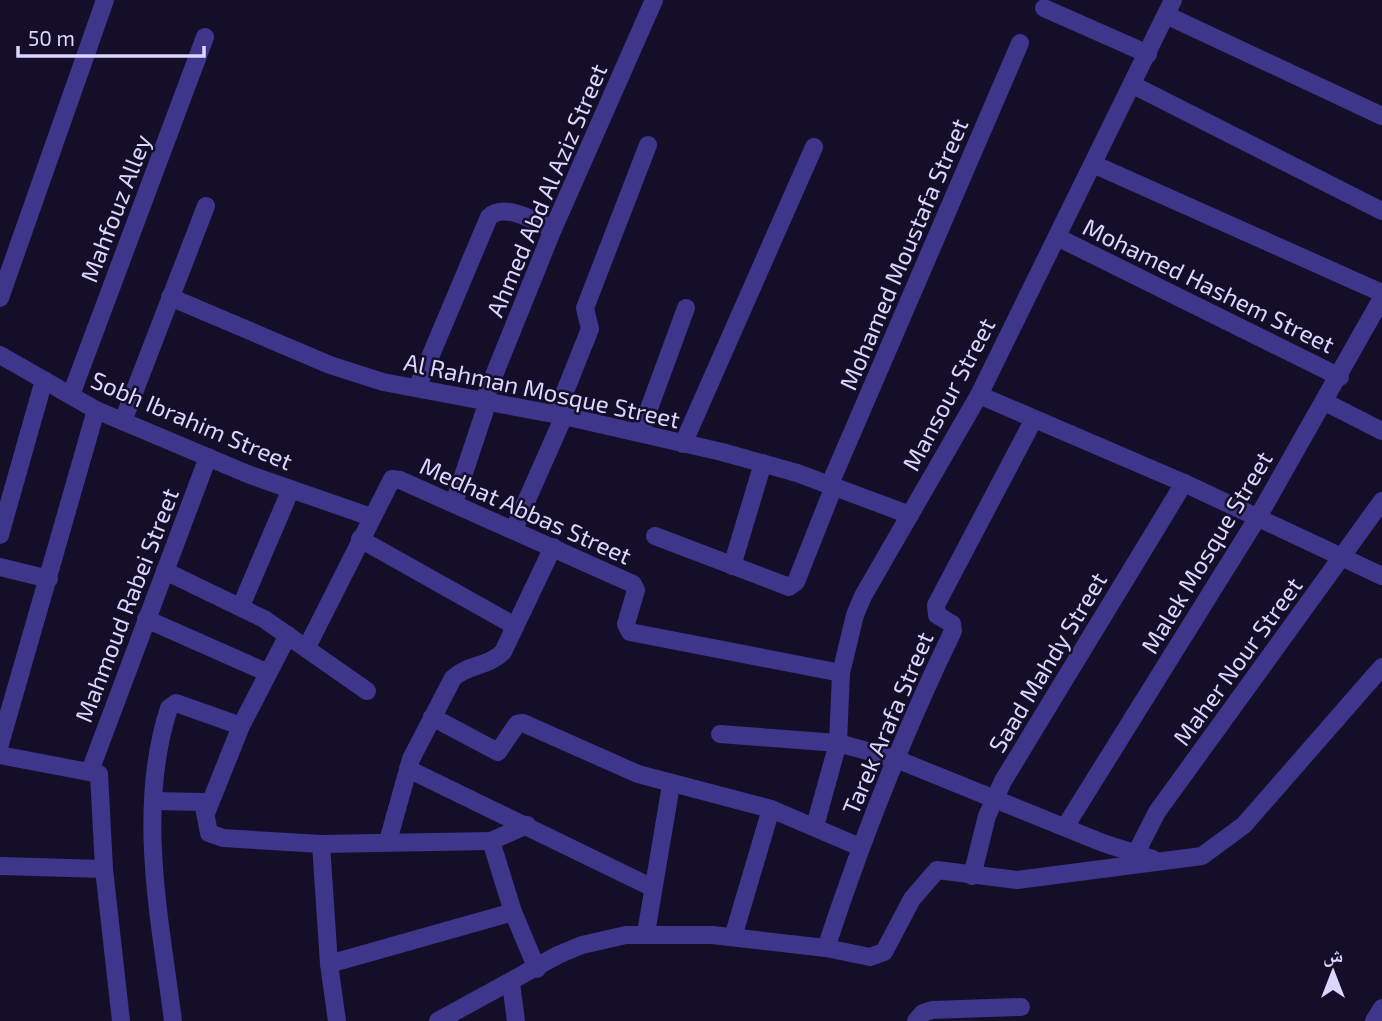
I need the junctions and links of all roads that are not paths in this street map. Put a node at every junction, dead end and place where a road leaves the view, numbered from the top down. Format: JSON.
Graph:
{"nodes":[{"id":1,"x":105,"y":0,"type":"edge"},
{"id":2,"x":654,"y":0,"type":"edge"},
{"id":3,"x":1044,"y":8,"type":"dead end"},
{"id":4,"x":1170,"y":8,"type":"edge"},
{"id":5,"x":205,"y":37,"type":"dead end"},
{"id":6,"x":1020,"y":43,"type":"dead end"},
{"id":7,"x":1148,"y":54,"type":"junction"},
{"id":8,"x":1133,"y":85,"type":"junction"},
{"id":9,"x":1382,"y":116,"type":"edge"},
{"id":10,"x":648,"y":145,"type":"dead end"},
{"id":11,"x":814,"y":147,"type":"dead end"},
{"id":12,"x":1094,"y":164,"type":"junction"},
{"id":13,"x":206,"y":206,"type":"dead end"},
{"id":14,"x":1382,"y":211,"type":"edge"},
{"id":15,"x":553,"y":229,"type":"junction"},
{"id":16,"x":1057,"y":237,"type":"junction"},
{"id":17,"x":1382,"y":296,"type":"edge"},
{"id":18,"x":0,"y":298,"type":"edge"},
{"id":19,"x":170,"y":298,"type":"junction"},
{"id":20,"x":686,"y":308,"type":"dead end"},
{"id":21,"x":0,"y":355,"type":"edge"},
{"id":22,"x":1340,"y":377,"type":"junction"},
{"id":23,"x":44,"y":380,"type":"junction"},
{"id":24,"x":416,"y":388,"type":"junction"},
{"id":25,"x":979,"y":395,"type":"junction"},
{"id":26,"x":71,"y":396,"type":"junction"},
{"id":27,"x":486,"y":400,"type":"junction"},
{"id":28,"x":1325,"y":402,"type":"junction"},
{"id":29,"x":96,"y":410,"type":"junction"},
{"id":30,"x":560,"y":415,"type":"junction"},
{"id":31,"x":1034,"y":419,"type":"junction"},
{"id":32,"x":123,"y":421,"type":"junction"},
{"id":33,"x":1382,"y":431,"type":"edge"},
{"id":34,"x":640,"y":433,"type":"junction"},
{"id":35,"x":683,"y":444,"type":"junction"},
{"id":36,"x":208,"y":457,"type":"junction"},
{"id":37,"x":763,"y":463,"type":"junction"},
{"id":38,"x":1184,"y":483,"type":"junction"},
{"id":39,"x":832,"y":485,"type":"junction"},
{"id":40,"x":291,"y":489,"type":"junction"},
{"id":41,"x":1382,"y":501,"type":"edge"},
{"id":42,"x":454,"y":503,"type":"junction"},
{"id":43,"x":909,"y":515,"type":"junction"},
{"id":44,"x":371,"y":517,"type":"junction"},
{"id":45,"x":1258,"y":517,"type":"junction"},
{"id":46,"x":514,"y":529,"type":"junction"},
{"id":47,"x":0,"y":535,"type":"edge"},
{"id":48,"x":655,"y":536,"type":"dead end"},
{"id":49,"x":360,"y":539,"type":"junction"},
{"id":50,"x":553,"y":547,"type":"junction"},
{"id":51,"x":1344,"y":557,"type":"junction"},
{"id":52,"x":732,"y":566,"type":"junction"},
{"id":53,"x":0,"y":567,"type":"edge"},
{"id":54,"x":165,"y":571,"type":"junction"},
{"id":55,"x":1382,"y":576,"type":"edge"},
{"id":56,"x":49,"y":579,"type":"junction"},
{"id":57,"x":241,"y":606,"type":"junction"},
{"id":58,"x":146,"y":619,"type":"junction"},
{"id":59,"x":515,"y":626,"type":"junction"},
{"id":60,"x":288,"y":635,"type":"junction"},
{"id":61,"x":307,"y":648,"type":"junction"},
{"id":62,"x":1382,"y":667,"type":"edge"},
{"id":63,"x":268,"y":673,"type":"junction"},
{"id":64,"x":841,"y":673,"type":"junction"},
{"id":65,"x":367,"y":691,"type":"dead end"},
{"id":66,"x":432,"y":717,"type":"junction"},
{"id":67,"x":241,"y":726,"type":"junction"},
{"id":68,"x":720,"y":734,"type":"dead end"},
{"id":69,"x":838,"y":743,"type":"junction"},
{"id":70,"x":0,"y":744,"type":"edge"},
{"id":71,"x":0,"y":755,"type":"edge"},
{"id":72,"x":896,"y":759,"type":"junction"},
{"id":73,"x":408,"y":768,"type":"junction"},
{"id":74,"x":93,"y":771,"type":"junction"},
{"id":75,"x":671,"y":785,"type":"junction"},
{"id":76,"x":995,"y":797,"type":"junction"},
{"id":77,"x":154,"y":802,"type":"junction"},
{"id":78,"x":771,"y":809,"type":"junction"},
{"id":79,"x":207,"y":811,"type":"junction"},
{"id":80,"x":527,"y":825,"type":"junction"},
{"id":81,"x":814,"y":826,"type":"junction"},
{"id":82,"x":1065,"y":827,"type":"junction"},
{"id":83,"x":388,"y":841,"type":"junction"},
{"id":84,"x":491,"y":841,"type":"junction"},
{"id":85,"x":321,"y":844,"type":"junction"},
{"id":86,"x":860,"y":847,"type":"junction"},
{"id":87,"x":1136,"y":853,"type":"junction"},
{"id":88,"x":1160,"y":861,"type":"junction"},
{"id":89,"x":0,"y":866,"type":"edge"},
{"id":90,"x":104,"y":869,"type":"junction"},
{"id":91,"x":972,"y":876,"type":"junction"},
{"id":92,"x":653,"y":888,"type":"junction"},
{"id":93,"x":513,"y":912,"type":"junction"},
{"id":94,"x":646,"y":933,"type":"junction"},
{"id":95,"x":733,"y":937,"type":"junction"},
{"id":96,"x":826,"y":948,"type":"junction"},
{"id":97,"x":329,"y":964,"type":"junction"},
{"id":98,"x":537,"y":969,"type":"junction"},
{"id":99,"x":511,"y":983,"type":"junction"},
{"id":100,"x":1021,"y":1007,"type":"dead end"},
{"id":101,"x":1382,"y":1008,"type":"edge"},
{"id":102,"x":121,"y":1021,"type":"edge"},
{"id":103,"x":173,"y":1021,"type":"edge"},
{"id":104,"x":337,"y":1021,"type":"edge"},
{"id":105,"x":438,"y":1021,"type":"edge"},
{"id":106,"x":516,"y":1021,"type":"edge"},
{"id":107,"x":916,"y":1021,"type":"edge"},
{"id":108,"x":1374,"y":1021,"type":"edge"}],
"edges":[{"from":1,"to":18,"type":"street"},
{"from":2,"to":15,"type":"street","name":"Ahmed Abd Al Aziz Street"},
{"from":3,"to":7,"type":"street"},
{"from":4,"to":7,"type":"street","name":"Mansour Street"},
{"from":4,"to":9,"type":"street"},
{"from":5,"to":26,"type":"street","name":"Mahfouz Alley"},
{"from":6,"to":39,"type":"street","name":"Mohamed Moustafa Street"},
{"from":7,"to":8,"type":"street","name":"Mansour Street"},
{"from":8,"to":12,"type":"street","name":"Mansour Street"},
{"from":8,"to":14,"type":"street"},
{"from":10,"to":30,"type":"street"},
{"from":11,"to":35,"type":"street"},
{"from":12,"to":16,"type":"street","name":"Mansour Street"},
{"from":12,"to":17,"type":"street"},
{"from":13,"to":19,"type":"street"},
{"from":15,"to":24,"type":"street"},
{"from":15,"to":27,"type":"street","name":"Ahmed Abd Al Aziz Street"},
{"from":16,"to":22,"type":"street","name":"Mohamed Hashem Street"},
{"from":16,"to":25,"type":"street","name":"Mansour Street"},
{"from":17,"to":22,"type":"street","name":"Malek Mosque Street"},
{"from":19,"to":24,"type":"street","name":"Al Rahman Mosque Street"},
{"from":19,"to":32,"type":"street"},
{"from":20,"to":34,"type":"street"},
{"from":21,"to":23,"type":"street","name":"Sobh Ibrahim Street"},
{"from":22,"to":28,"type":"street","name":"Malek Mosque Street"},
{"from":23,"to":26,"type":"street","name":"Sobh Ibrahim Street"},
{"from":23,"to":47,"type":"street"},
{"from":24,"to":27,"type":"street","name":"Al Rahman Mosque Street"},
{"from":25,"to":31,"type":"street"},
{"from":25,"to":43,"type":"street","name":"Mansour Street"},
{"from":26,"to":29,"type":"street","name":"Sobh Ibrahim Street"},
{"from":27,"to":30,"type":"street","name":"Al Rahman Mosque Street"},
{"from":27,"to":42,"type":"street","name":"Ahmed Abd Al Aziz Street"},
{"from":28,"to":33,"type":"street"},
{"from":28,"to":45,"type":"street","name":"Malek Mosque Street"},
{"from":29,"to":32,"type":"street","name":"Sobh Ibrahim Street"},
{"from":29,"to":56,"type":"street"},
{"from":30,"to":34,"type":"street","name":"Al Rahman Mosque Street"},
{"from":30,"to":46,"type":"street"},
{"from":31,"to":38,"type":"street"},
{"from":31,"to":72,"type":"street","name":"Tarek Arafa Street"},
{"from":32,"to":36,"type":"street","name":"Sobh Ibrahim Street"},
{"from":34,"to":35,"type":"street","name":"Al Rahman Mosque Street"},
{"from":35,"to":37,"type":"street","name":"Al Rahman Mosque Street"},
{"from":36,"to":40,"type":"street","name":"Sobh Ibrahim Street"},
{"from":36,"to":54,"type":"street","name":"Mahmoud Rabei Street"},
{"from":37,"to":39,"type":"street","name":"Al Rahman Mosque Street"},
{"from":37,"to":52,"type":"street"},
{"from":38,"to":45,"type":"street"},
{"from":38,"to":76,"type":"street","name":"Saad Mahdy Street"},
{"from":39,"to":43,"type":"street","name":"Al Rahman Mosque Street"},
{"from":39,"to":52,"type":"street","name":"Mohamed Moustafa Street"},
{"from":40,"to":44,"type":"street","name":"Sobh Ibrahim Street"},
{"from":40,"to":57,"type":"street"},
{"from":41,"to":51,"type":"street","name":"Maher Nour Street"},
{"from":42,"to":44,"type":"street","name":"Medhat Abbas Street"},
{"from":42,"to":46,"type":"street","name":"Medhat Abbas Street"},
{"from":43,"to":64,"type":"street","name":"Mansour Street"},
{"from":44,"to":49,"type":"street"},
{"from":45,"to":51,"type":"street"},
{"from":45,"to":82,"type":"street","name":"Malek Mosque Street"},
{"from":46,"to":50,"type":"street","name":"Medhat Abbas Street"},
{"from":48,"to":52,"type":"street"},
{"from":49,"to":59,"type":"street"},
{"from":49,"to":61,"type":"street"},
{"from":50,"to":59,"type":"street"},
{"from":50,"to":64,"type":"street","name":"Medhat Abbas Street"},
{"from":51,"to":55,"type":"street"},
{"from":51,"to":87,"type":"street","name":"Maher Nour Street"},
{"from":53,"to":56,"type":"street"},
{"from":54,"to":57,"type":"street"},
{"from":54,"to":58,"type":"street","name":"Mahmoud Rabei Street"},
{"from":56,"to":70,"type":"street"},
{"from":57,"to":60,"type":"street"},
{"from":58,"to":63,"type":"street"},
{"from":58,"to":74,"type":"street","name":"Mahmoud Rabei Street"},
{"from":59,"to":66,"type":"street"},
{"from":60,"to":61,"type":"street"},
{"from":60,"to":63,"type":"street"},
{"from":61,"to":65,"type":"street"},
{"from":62,"to":88,"type":"street"},
{"from":63,"to":67,"type":"street"},
{"from":64,"to":69,"type":"street","name":"Mansour Street"},
{"from":66,"to":73,"type":"street"},
{"from":66,"to":75,"type":"street"},
{"from":67,"to":77,"type":"street"},
{"from":67,"to":79,"type":"street"},
{"from":68,"to":69,"type":"street"},
{"from":69,"to":72,"type":"street"},
{"from":69,"to":81,"type":"street","name":"Mansour Street"},
{"from":71,"to":74,"type":"street"},
{"from":72,"to":76,"type":"street"},
{"from":72,"to":86,"type":"street","name":"Tarek Arafa Street"},
{"from":73,"to":80,"type":"street"},
{"from":73,"to":83,"type":"street"},
{"from":74,"to":90,"type":"street"},
{"from":75,"to":78,"type":"street"},
{"from":75,"to":92,"type":"street"},
{"from":76,"to":82,"type":"street"},
{"from":76,"to":91,"type":"street","name":"Saad Mahdy Street"},
{"from":77,"to":79,"type":"street"},
{"from":77,"to":103,"type":"street"},
{"from":78,"to":81,"type":"street"},
{"from":78,"to":95,"type":"street"},
{"from":79,"to":85,"type":"street"},
{"from":80,"to":84,"type":"street"},
{"from":80,"to":92,"type":"street"},
{"from":81,"to":86,"type":"street"},
{"from":82,"to":87,"type":"street"},
{"from":83,"to":84,"type":"street"},
{"from":83,"to":85,"type":"street"},
{"from":84,"to":93,"type":"street"},
{"from":85,"to":97,"type":"street"},
{"from":86,"to":96,"type":"street","name":"Tarek Arafa Street"},
{"from":87,"to":88,"type":"street"},
{"from":88,"to":91,"type":"street"},
{"from":89,"to":90,"type":"street"},
{"from":90,"to":102,"type":"street"},
{"from":91,"to":96,"type":"street"},
{"from":92,"to":94,"type":"street"},
{"from":93,"to":97,"type":"street"},
{"from":93,"to":98,"type":"street"},
{"from":94,"to":95,"type":"street"},
{"from":94,"to":98,"type":"street"},
{"from":95,"to":96,"type":"street"},
{"from":97,"to":104,"type":"street"},
{"from":98,"to":99,"type":"street"},
{"from":99,"to":105,"type":"street"},
{"from":99,"to":106,"type":"street"},
{"from":100,"to":107,"type":"street"},
{"from":101,"to":108,"type":"street"}]}
